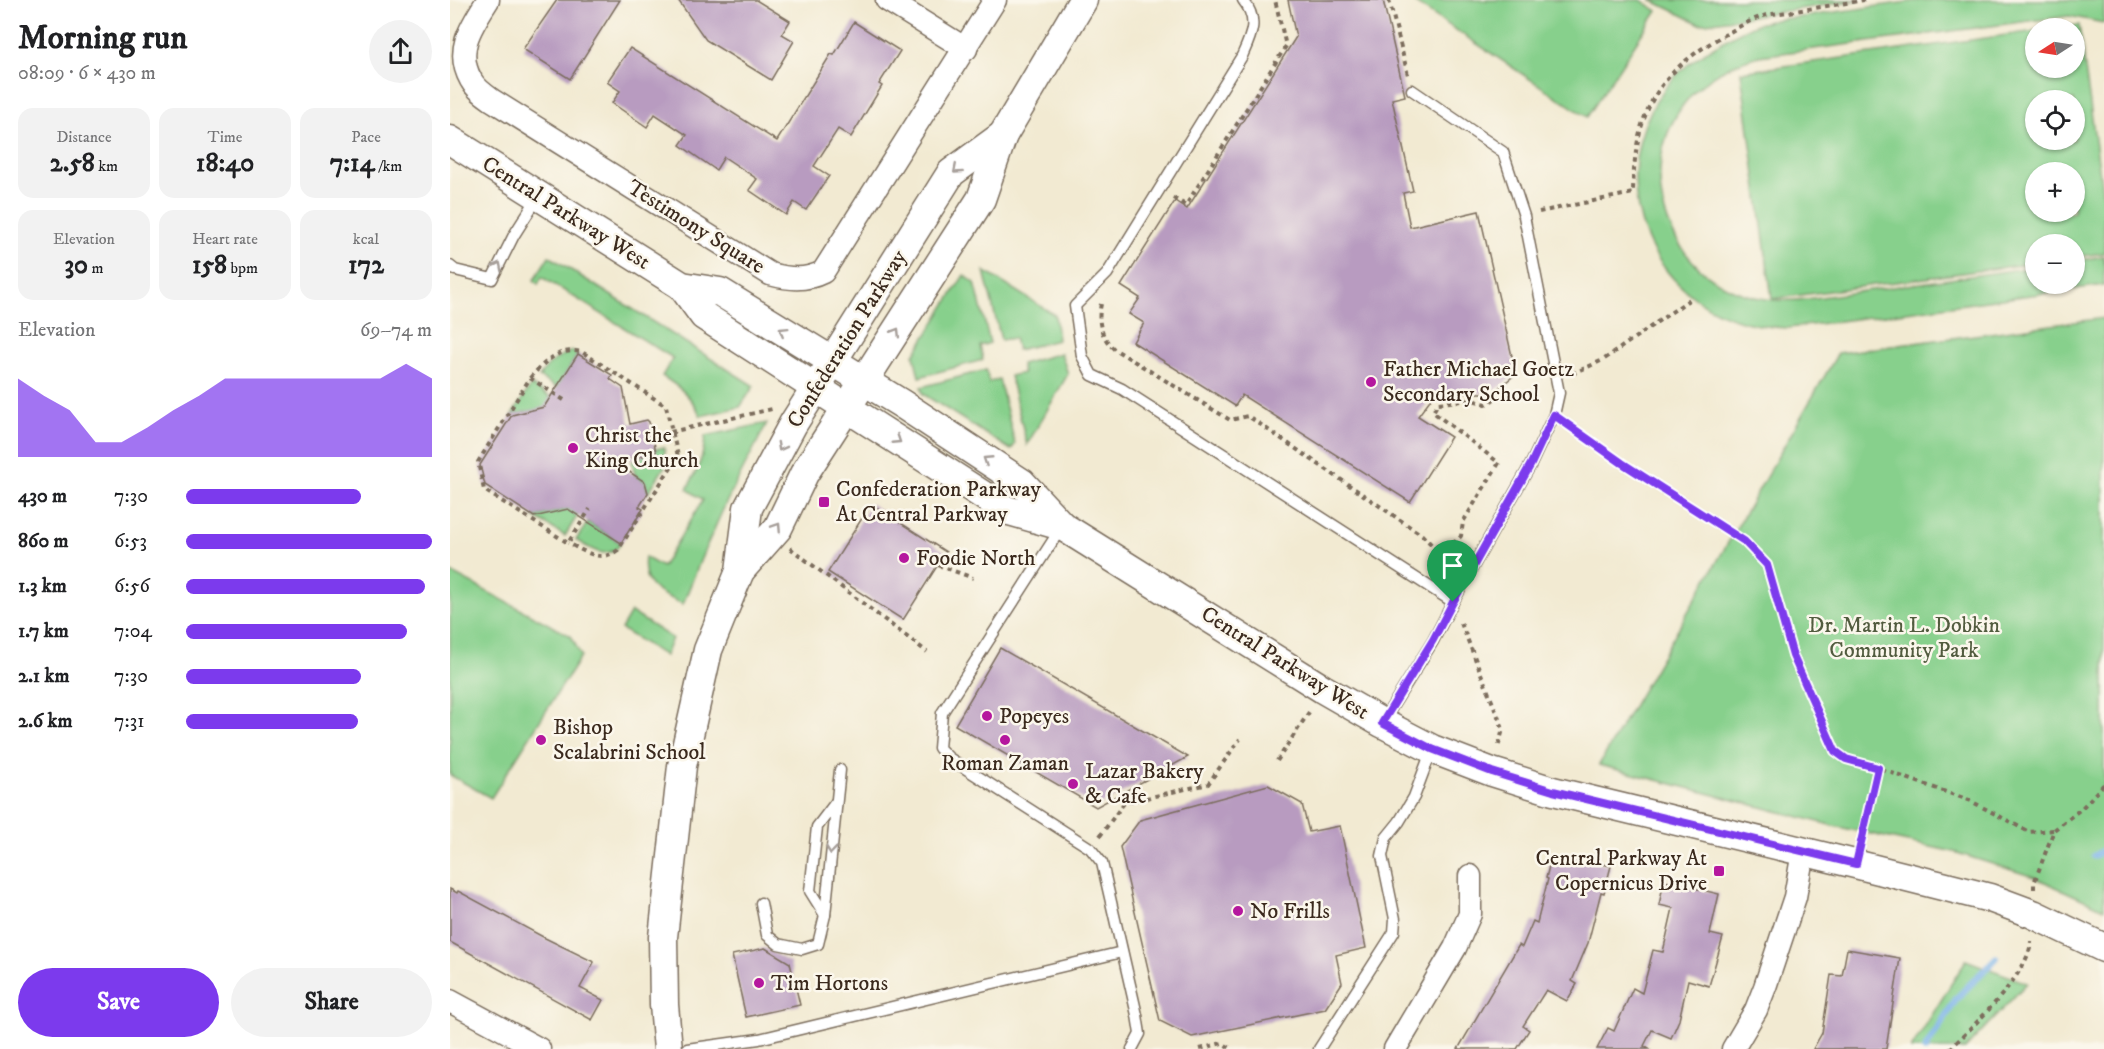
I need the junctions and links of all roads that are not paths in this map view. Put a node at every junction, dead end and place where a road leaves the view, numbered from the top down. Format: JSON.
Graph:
{"nodes":[{"id":1,"x":488,"y":0,"type":"edge"},
{"id":2,"x":888,"y":0,"type":"edge"},
{"id":3,"x":995,"y":0,"type":"edge"},
{"id":4,"x":1083,"y":0,"type":"edge"},
{"id":5,"x":1243,"y":0,"type":"edge"},
{"id":6,"x":966,"y":49,"type":"junction"},
{"id":7,"x":1412,"y":90,"type":"road end"},
{"id":8,"x":1003,"y":135,"type":"junction"},
{"id":9,"x":450,"y":140,"type":"edge"},
{"id":10,"x":538,"y":196,"type":"junction"},
{"id":11,"x":450,"y":267,"type":"edge"},
{"id":12,"x":682,"y":286,"type":"junction"},
{"id":13,"x":833,"y":361,"type":"junction"},
{"id":14,"x":865,"y":381,"type":"junction"},
{"id":15,"x":816,"y":388,"type":"junction"},
{"id":16,"x":847,"y":408,"type":"junction"},
{"id":17,"x":1062,"y":526,"type":"junction"},
{"id":18,"x":740,"y":571,"type":"junction"},
{"id":19,"x":1453,"y":602,"type":"junction"},
{"id":20,"x":1382,"y":723,"type":"junction"},
{"id":21,"x":1432,"y":749,"type":"junction"},
{"id":22,"x":840,"y":771,"type":"dead end"},
{"id":23,"x":836,"y":802,"type":"junction"},
{"id":24,"x":1803,"y":852,"type":"junction"},
{"id":25,"x":1470,"y":876,"type":"dead end"},
{"id":26,"x":761,"y":903,"type":"dead end"},
{"id":27,"x":825,"y":915,"type":"junction"},
{"id":28,"x":2104,"y":948,"type":"edge"},
{"id":29,"x":1122,"y":952,"type":"junction"},
{"id":30,"x":450,"y":1002,"type":"edge"},
{"id":31,"x":760,"y":1044,"type":"edge"},
{"id":32,"x":538,"y":1049,"type":"edge"},
{"id":33,"x":668,"y":1049,"type":"edge"},
{"id":34,"x":687,"y":1049,"type":"edge"},
{"id":35,"x":1132,"y":1049,"type":"edge"},
{"id":36,"x":1319,"y":1049,"type":"edge"},
{"id":37,"x":1395,"y":1049,"type":"edge"},
{"id":38,"x":1733,"y":1049,"type":"edge"}],
"edges":[{"from":1,"to":6,"type":"street","name":"Testimony Square"},
{"from":2,"to":6,"type":"street"},
{"from":3,"to":6,"type":"street","name":"Testimony Square"},
{"from":4,"to":8,"type":"street","name":"Confederation Parkway"},
{"from":5,"to":19,"type":"lane"},
{"from":7,"to":19,"type":"lane"},
{"from":8,"to":13,"type":"street","name":"Confederation Parkway","one_way":true},
{"from":14,"to":8,"type":"street","name":"Confederation Parkway","one_way":true},
{"from":9,"to":10,"type":"street","name":"Central Parkway West"},
{"from":11,"to":10,"type":"lane","one_way":true},
{"from":10,"to":12,"type":"street","name":"Central Parkway West"},
{"from":13,"to":12,"type":"street","name":"Central Parkway West","one_way":true},
{"from":12,"to":15,"type":"street","name":"Central Parkway West"},
{"from":13,"to":14,"type":"street","name":"Central Parkway West"},
{"from":13,"to":15,"type":"street","name":"Confederation Parkway"},
{"from":14,"to":16,"type":"street","name":"Confederation Parkway"},
{"from":17,"to":14,"type":"street","name":"Central Parkway West","one_way":true},
{"from":15,"to":16,"type":"street","name":"Central Parkway West"},
{"from":15,"to":18,"type":"street","name":"Confederation Parkway","one_way":true},
{"from":16,"to":17,"type":"street","name":"Central Parkway West","one_way":true},
{"from":18,"to":16,"type":"street","name":"Confederation Parkway","one_way":true},
{"from":17,"to":20,"type":"street","name":"Central Parkway West"},
{"from":17,"to":29,"type":"lane"},
{"from":18,"to":33,"type":"street","name":"Confederation Parkway"},
{"from":19,"to":20,"type":"lane"},
{"from":20,"to":21,"type":"street","name":"Central Parkway West"},
{"from":21,"to":24,"type":"street","name":"Central Parkway West"},
{"from":21,"to":36,"type":"lane"},
{"from":22,"to":23,"type":"lane"},
{"from":23,"to":27,"type":"lane","one_way":true},
{"from":23,"to":27,"type":"lane"},
{"from":24,"to":28,"type":"street","name":"Central Parkway West"},
{"from":24,"to":38,"type":"street"},
{"from":25,"to":37,"type":"street"},
{"from":26,"to":27,"type":"lane"},
{"from":29,"to":31,"type":"lane"},
{"from":29,"to":35,"type":"lane"},
{"from":30,"to":32,"type":"street"},
{"from":31,"to":34,"type":"lane"}]}
